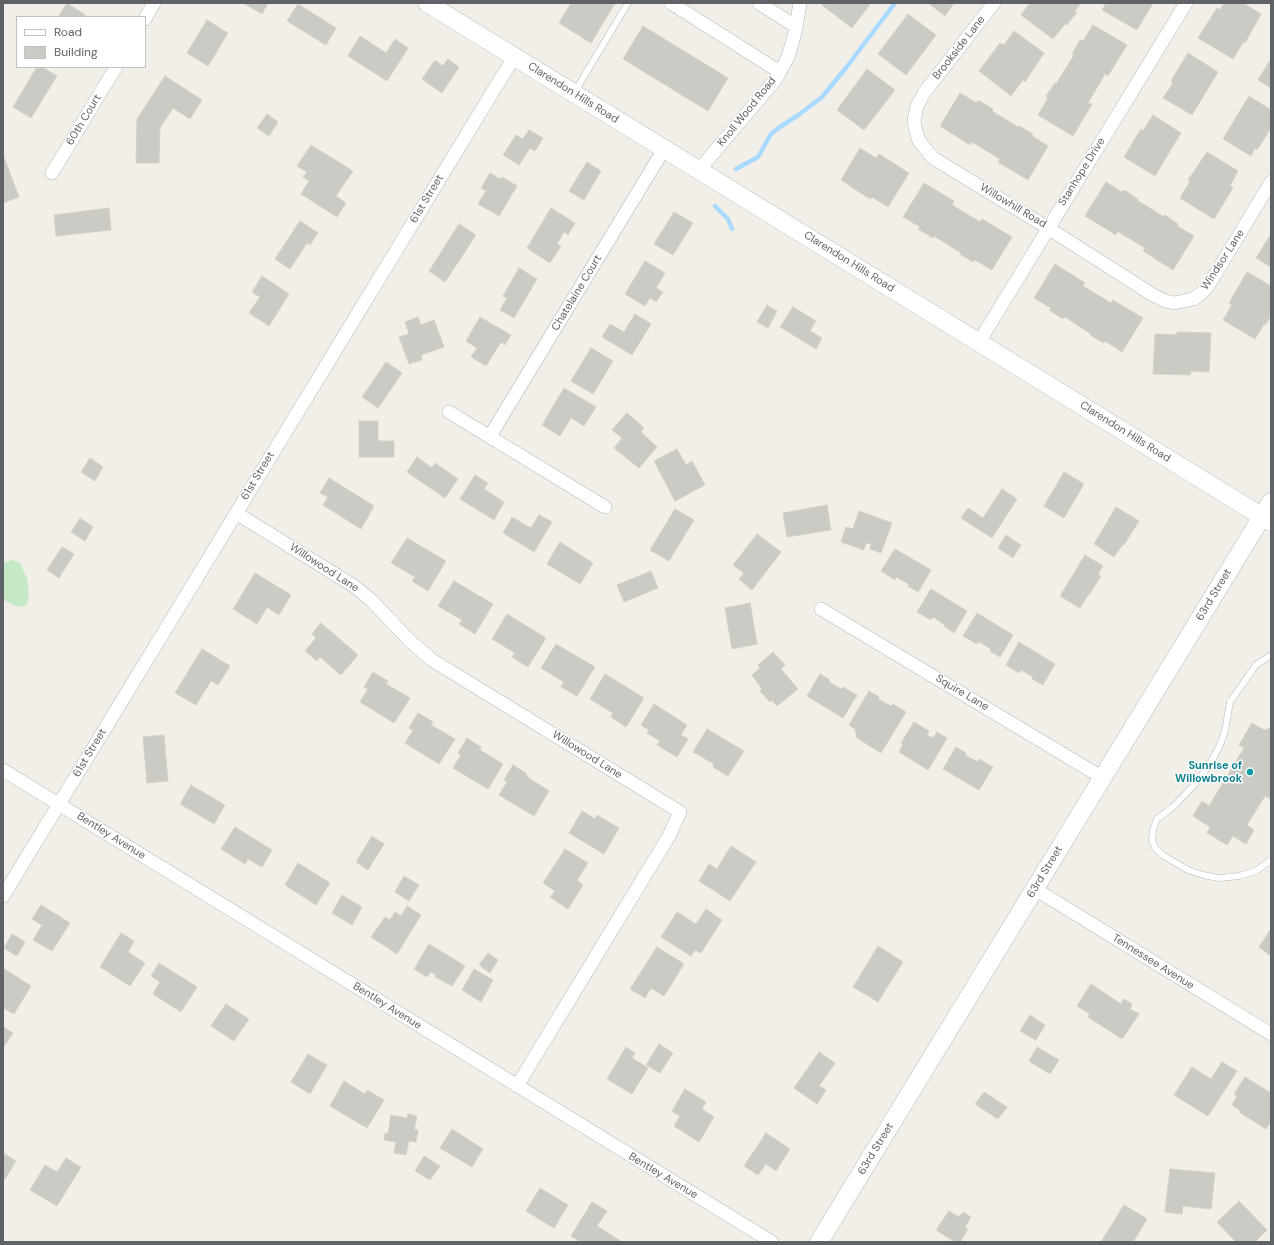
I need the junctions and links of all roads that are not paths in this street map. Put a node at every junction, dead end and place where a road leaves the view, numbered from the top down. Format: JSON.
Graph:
{"nodes":[{"id":1,"x":154,"y":3,"type":"edge"},
{"id":2,"x":427,"y":3,"type":"edge"},
{"id":3,"x":628,"y":3,"type":"edge"},
{"id":4,"x":671,"y":3,"type":"edge"},
{"id":5,"x":759,"y":3,"type":"edge"},
{"id":6,"x":800,"y":3,"type":"edge"},
{"id":7,"x":994,"y":3,"type":"edge"},
{"id":8,"x":1186,"y":3,"type":"edge"},
{"id":9,"x":146,"y":17,"type":"edge"},
{"id":10,"x":796,"y":26,"type":"junction"},
{"id":11,"x":514,"y":56,"type":"junction"},
{"id":12,"x":115,"y":68,"type":"edge"},
{"id":13,"x":780,"y":72,"type":"junction"},
{"id":14,"x":574,"y":93,"type":"junction"},
{"id":15,"x":924,"y":93,"type":"joint"},
{"id":16,"x":664,"y":149,"type":"junction"},
{"id":17,"x":699,"y":170,"type":"junction"},
{"id":18,"x":52,"y":173,"type":"dead end"},
{"id":19,"x":1271,"y":182,"type":"edge"},
{"id":20,"x":1048,"y":228,"type":"junction"},
{"id":21,"x":1153,"y":295,"type":"joint"},
{"id":22,"x":978,"y":342,"type":"junction"},
{"id":23,"x":449,"y":412,"type":"dead end"},
{"id":24,"x":490,"y":436,"type":"junction"},
{"id":25,"x":605,"y":507,"type":"dead end"},
{"id":26,"x":236,"y":513,"type":"junction"},
{"id":27,"x":1268,"y":513,"type":"edge"},
{"id":28,"x":821,"y":609,"type":"dead end"},
{"id":29,"x":1271,"y":655,"type":"edge"},
{"id":30,"x":3,"y":770,"type":"edge"},
{"id":31,"x":1103,"y":778,"type":"junction"},
{"id":32,"x":59,"y":804,"type":"junction"},
{"id":33,"x":1271,"y":860,"type":"edge"},
{"id":34,"x":1035,"y":889,"type":"junction"},
{"id":35,"x":3,"y":896,"type":"edge"},
{"id":36,"x":1271,"y":1034,"type":"edge"},
{"id":37,"x":517,"y":1086,"type":"junction"},
{"id":38,"x":772,"y":1242,"type":"edge"},
{"id":39,"x":819,"y":1242,"type":"edge"}],
"edges":[{"from":1,"to":9,"type":"street"},
{"from":2,"to":11,"type":"street","name":"Clarendon Hills Road"},
{"from":3,"to":14,"type":"lane"},
{"from":4,"to":13,"type":"street"},
{"from":5,"to":10,"type":"street"},
{"from":6,"to":10,"type":"street","name":"Knoll Wood Road"},
{"from":7,"to":15,"type":"street","name":"Brookside Lane"},
{"from":8,"to":20,"type":"street","name":"Stanhope Drive"},
{"from":10,"to":13,"type":"street","name":"Knoll Wood Road"},
{"from":11,"to":14,"type":"street","name":"Clarendon Hills Road"},
{"from":11,"to":26,"type":"street","name":"61st Street"},
{"from":12,"to":18,"type":"street","name":"60th Court"},
{"from":13,"to":17,"type":"street","name":"Knoll Wood Road"},
{"from":14,"to":16,"type":"street","name":"Clarendon Hills Road"},
{"from":15,"to":20,"type":"street","name":"Willowhill Road"},
{"from":16,"to":17,"type":"street","name":"Clarendon Hills Road"},
{"from":16,"to":24,"type":"street","name":"Chatelaine Court"},
{"from":17,"to":22,"type":"street","name":"Clarendon Hills Road"},
{"from":19,"to":21,"type":"street","name":"Windsor Lane"},
{"from":20,"to":21,"type":"street","name":"Willowhill Road"},
{"from":20,"to":22,"type":"street","name":"Stanhope Drive"},
{"from":22,"to":27,"type":"street","name":"Clarendon Hills Road"},
{"from":23,"to":24,"type":"street"},
{"from":24,"to":25,"type":"street"},
{"from":26,"to":32,"type":"street","name":"61st Street"},
{"from":26,"to":37,"type":"street","name":"Willowood Lane"},
{"from":27,"to":31,"type":"street","name":"63rd Street"},
{"from":28,"to":31,"type":"street","name":"Squire Lane"},
{"from":29,"to":33,"type":"lane"},
{"from":30,"to":32,"type":"street","name":"Bentley Avenue"},
{"from":31,"to":34,"type":"street","name":"63rd Street"},
{"from":32,"to":35,"type":"street","name":"61st Street"},
{"from":32,"to":37,"type":"street","name":"Bentley Avenue"},
{"from":34,"to":36,"type":"street","name":"Tennessee Avenue"},
{"from":34,"to":39,"type":"street","name":"63rd Street"},
{"from":37,"to":38,"type":"street","name":"Bentley Avenue"}]}
